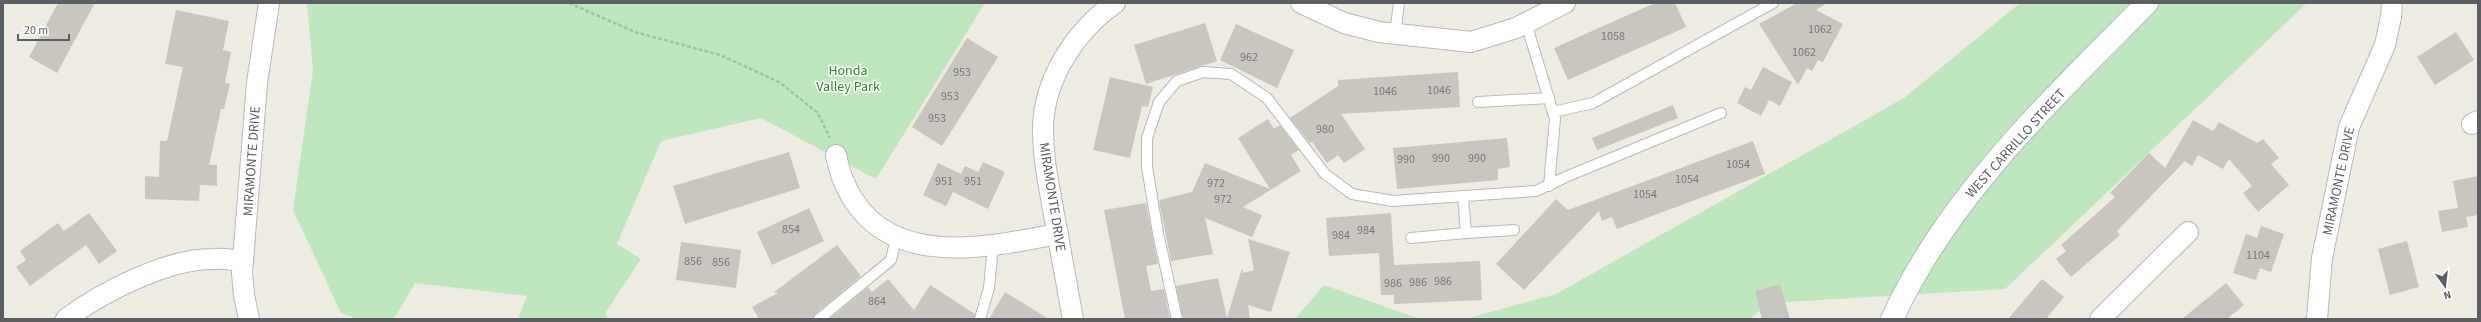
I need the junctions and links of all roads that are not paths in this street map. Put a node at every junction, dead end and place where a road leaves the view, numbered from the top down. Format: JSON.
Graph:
{"nodes":[{"id":1,"x":269,"y":3,"type":"edge"},
{"id":2,"x":1301,"y":3,"type":"edge"},
{"id":3,"x":1399,"y":3,"type":"edge"},
{"id":4,"x":1565,"y":3,"type":"edge"},
{"id":5,"x":1773,"y":3,"type":"edge"},
{"id":6,"x":2146,"y":3,"type":"edge"},
{"id":7,"x":2392,"y":3,"type":"edge"},
{"id":8,"x":1107,"y":5,"type":"edge"},
{"id":9,"x":1526,"y":23,"type":"junction"},
{"id":10,"x":1395,"y":34,"type":"junction"},
{"id":11,"x":1549,"y":98,"type":"junction"},
{"id":12,"x":1478,"y":102,"type":"dead end"},
{"id":13,"x":1553,"y":112,"type":"junction"},
{"id":14,"x":1721,"y":113,"type":"dead end"},
{"id":15,"x":836,"y":155,"type":"road end"},
{"id":16,"x":1549,"y":186,"type":"junction"},
{"id":17,"x":1463,"y":196,"type":"junction"},
{"id":18,"x":1514,"y":230,"type":"dead end"},
{"id":19,"x":2188,"y":232,"type":"dead end"},
{"id":20,"x":1466,"y":233,"type":"junction"},
{"id":21,"x":1058,"y":234,"type":"junction"},
{"id":22,"x":896,"y":237,"type":"junction"},
{"id":23,"x":1411,"y":238,"type":"dead end"},
{"id":24,"x":993,"y":246,"type":"junction"},
{"id":25,"x":243,"y":261,"type":"junction"},
{"id":26,"x":66,"y":319,"type":"edge"},
{"id":27,"x":249,"y":319,"type":"edge"},
{"id":28,"x":819,"y":319,"type":"edge"},
{"id":29,"x":980,"y":319,"type":"edge"},
{"id":30,"x":1073,"y":319,"type":"edge"},
{"id":31,"x":1177,"y":319,"type":"edge"},
{"id":32,"x":1892,"y":319,"type":"edge"},
{"id":33,"x":2100,"y":319,"type":"edge"},
{"id":34,"x":2317,"y":319,"type":"edge"}],
"edges":[{"from":1,"to":25,"type":"street","name":"MIRAMONTE DRIVE"},
{"from":2,"to":10,"type":"street"},
{"from":3,"to":10,"type":"lane"},
{"from":4,"to":9,"type":"street"},
{"from":5,"to":13,"type":"lane"},
{"from":6,"to":32,"type":"main road","name":"WEST CARRILLO STREET"},
{"from":7,"to":34,"type":"street","name":"MIRAMONTE DRIVE"},
{"from":8,"to":21,"type":"street","name":"MIRAMONTE DRIVE"},
{"from":9,"to":10,"type":"street"},
{"from":9,"to":11,"type":"lane"},
{"from":11,"to":12,"type":"lane"},
{"from":11,"to":13,"type":"lane"},
{"from":13,"to":16,"type":"lane"},
{"from":14,"to":16,"type":"lane"},
{"from":15,"to":22,"type":"street"},
{"from":16,"to":17,"type":"lane"},
{"from":17,"to":20,"type":"lane"},
{"from":17,"to":31,"type":"lane"},
{"from":18,"to":20,"type":"lane"},
{"from":19,"to":33,"type":"street"},
{"from":20,"to":23,"type":"lane"},
{"from":21,"to":24,"type":"street"},
{"from":21,"to":30,"type":"street","name":"MIRAMONTE DRIVE"},
{"from":22,"to":24,"type":"street"},
{"from":22,"to":28,"type":"lane"},
{"from":24,"to":29,"type":"lane"},
{"from":25,"to":26,"type":"street"},
{"from":25,"to":27,"type":"street","name":"MIRAMONTE DRIVE"}]}
